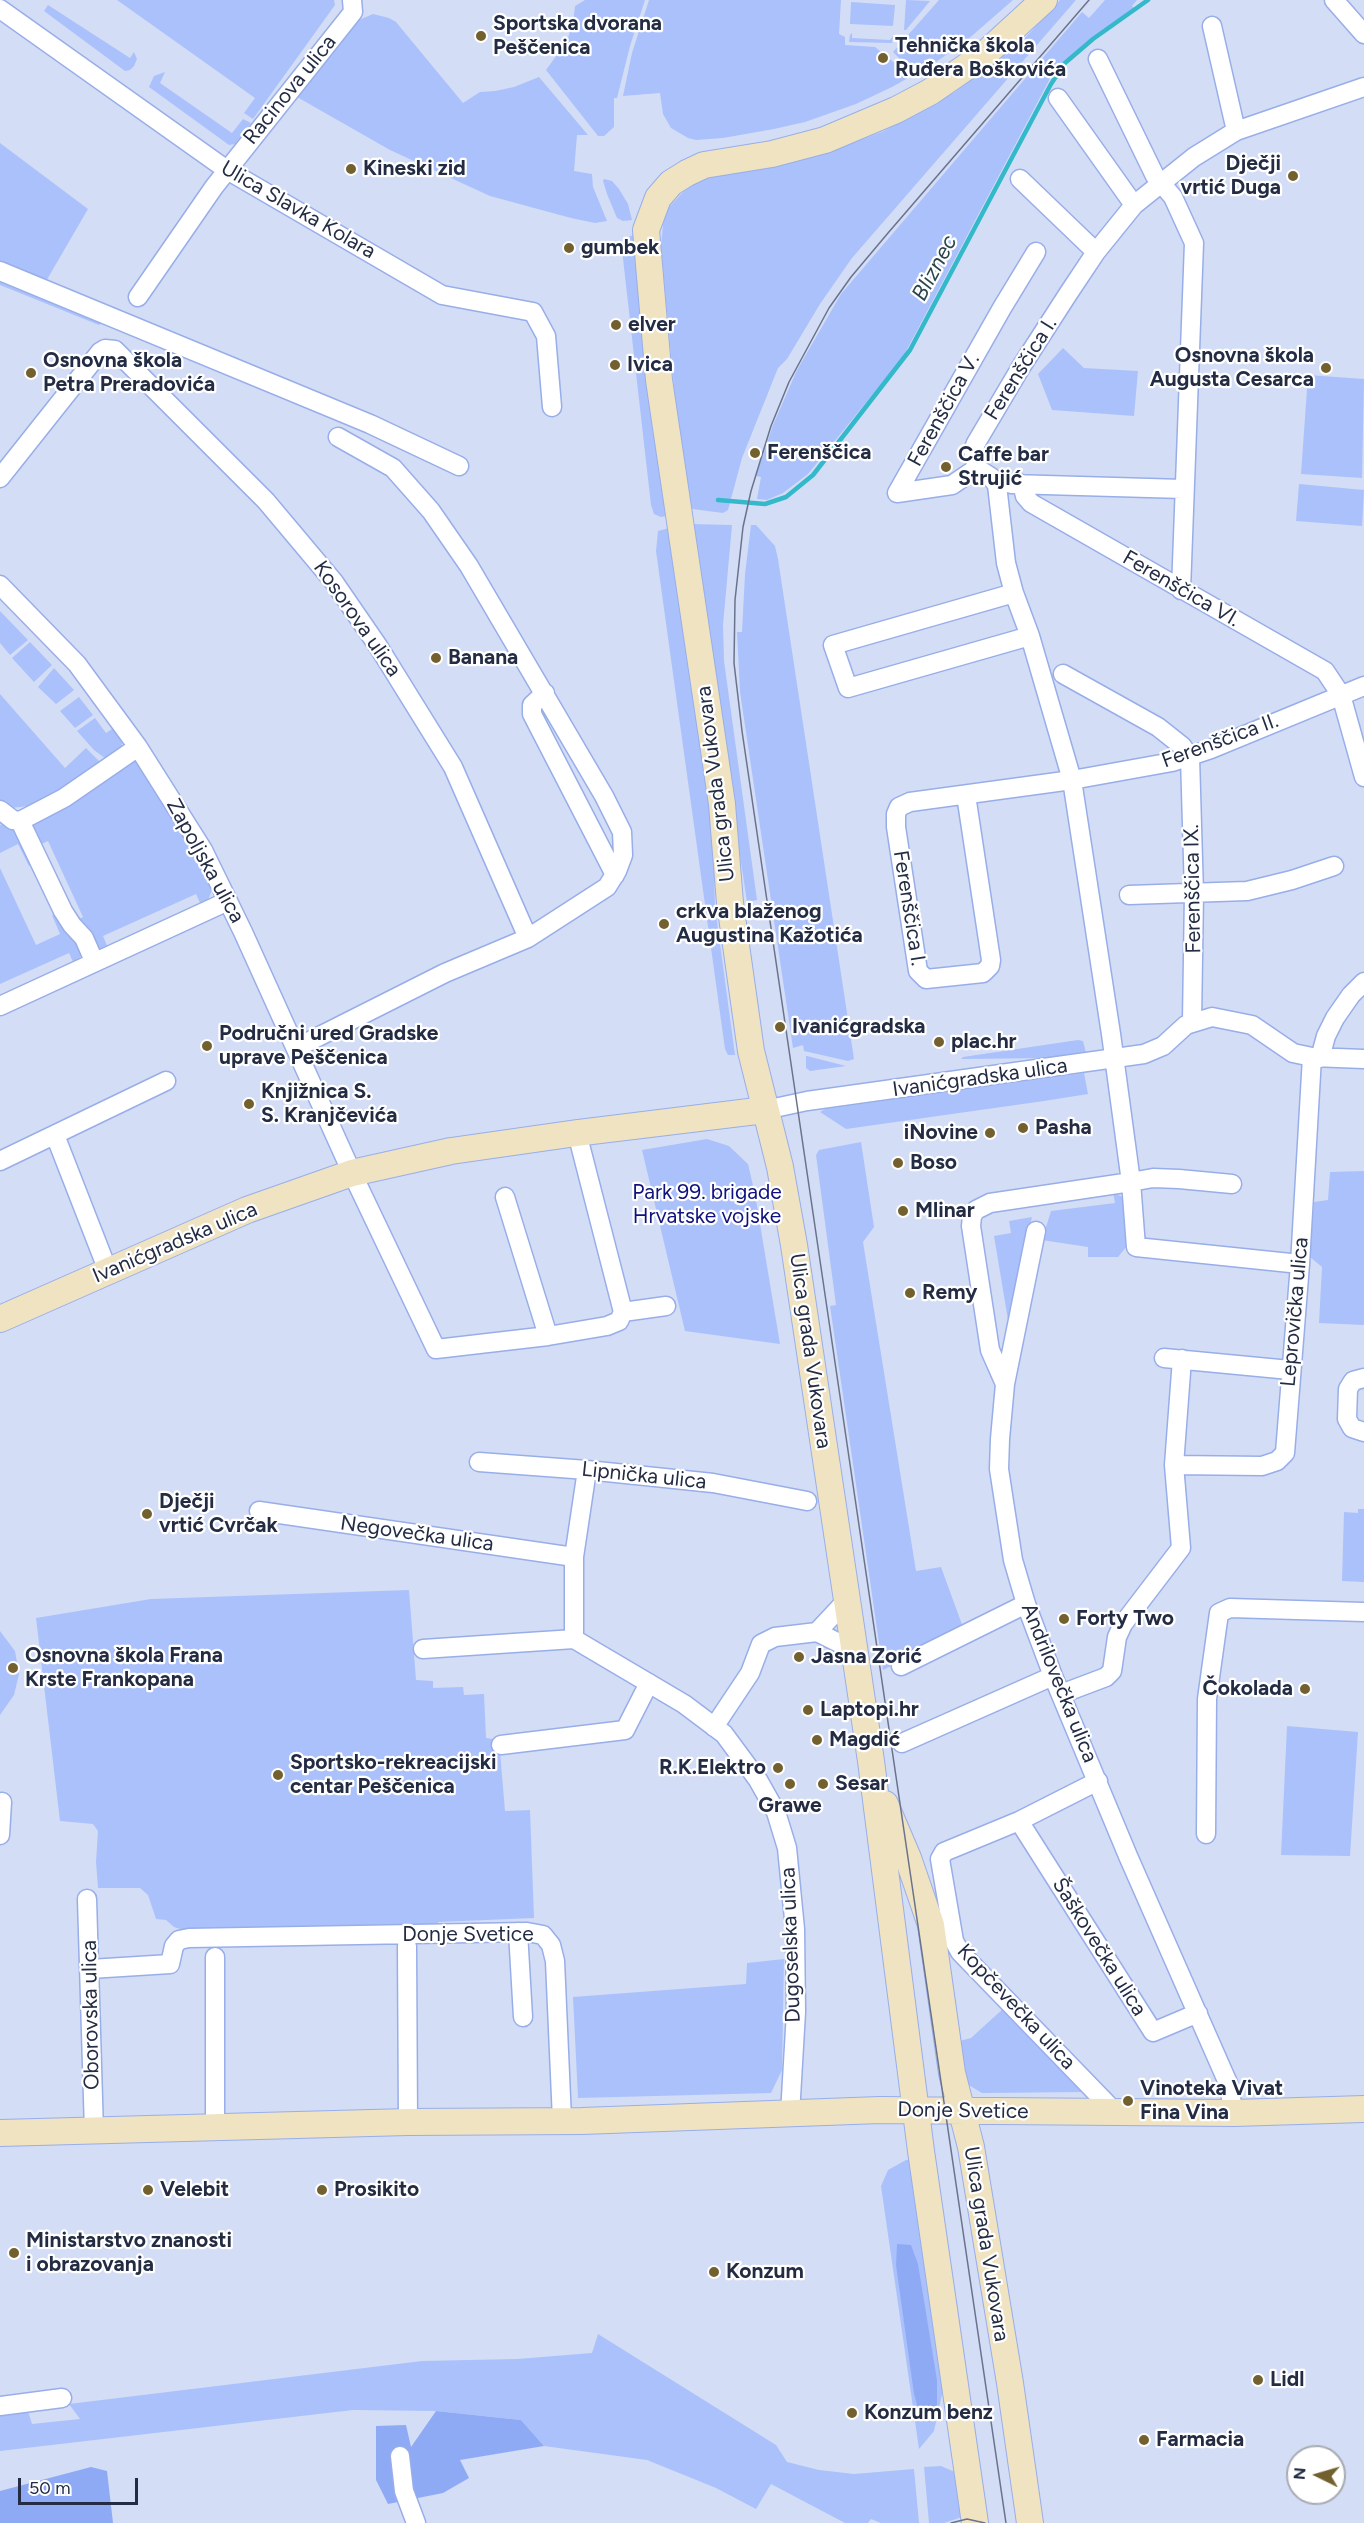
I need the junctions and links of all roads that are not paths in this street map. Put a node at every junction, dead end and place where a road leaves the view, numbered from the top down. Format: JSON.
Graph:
{"nodes":[{"id":1,"x":352,"y":0,"type":"edge"},
{"id":2,"x":1044,"y":0,"type":"edge"},
{"id":3,"x":1334,"y":0,"type":"edge"},
{"id":4,"x":0,"y":9,"type":"edge"},
{"id":5,"x":1212,"y":26,"type":"dead end"},
{"id":6,"x":1364,"y":34,"type":"edge"},
{"id":7,"x":1098,"y":58,"type":"dead end"},
{"id":8,"x":1364,"y":87,"type":"edge"},
{"id":9,"x":1058,"y":98,"type":"dead end"},
{"id":10,"x":1241,"y":130,"type":"junction"},
{"id":11,"x":227,"y":170,"type":"junction"},
{"id":12,"x":1020,"y":179,"type":"dead end"},
{"id":13,"x":1161,"y":183,"type":"junction"},
{"id":14,"x":1134,"y":205,"type":"junction"},
{"id":15,"x":1036,"y":252,"type":"dead end"},
{"id":16,"x":1096,"y":252,"type":"junction"},
{"id":17,"x":0,"y":271,"type":"edge"},
{"id":18,"x":138,"y":297,"type":"dead end"},
{"id":19,"x":552,"y":407,"type":"dead end"},
{"id":20,"x":338,"y":437,"type":"dead end"},
{"id":21,"x":459,"y":466,"type":"dead end"},
{"id":22,"x":977,"y":468,"type":"junction"},
{"id":23,"x":0,"y":478,"type":"edge"},
{"id":24,"x":1022,"y":484,"type":"junction"},
{"id":25,"x":997,"y":485,"type":"junction"},
{"id":26,"x":1183,"y":489,"type":"junction"},
{"id":27,"x":0,"y":585,"type":"edge"},
{"id":28,"x":1181,"y":590,"type":"junction"},
{"id":29,"x":1014,"y":593,"type":"junction"},
{"id":30,"x":1030,"y":636,"type":"junction"},
{"id":31,"x":1063,"y":674,"type":"dead end"},
{"id":32,"x":1364,"y":687,"type":"edge"},
{"id":33,"x":545,"y":693,"type":"junction"},
{"id":34,"x":1341,"y":695,"type":"junction"},
{"id":35,"x":138,"y":747,"type":"junction"},
{"id":36,"x":1190,"y":757,"type":"junction"},
{"id":37,"x":1364,"y":777,"type":"edge"},
{"id":38,"x":1072,"y":780,"type":"junction"},
{"id":39,"x":966,"y":795,"type":"junction"},
{"id":40,"x":0,"y":810,"type":"edge"},
{"id":41,"x":20,"y":821,"type":"junction"},
{"id":42,"x":1334,"y":866,"type":"dead end"},
{"id":43,"x":615,"y":874,"type":"junction"},
{"id":44,"x":1194,"y":894,"type":"junction"},
{"id":45,"x":1129,"y":895,"type":"dead end"},
{"id":46,"x":228,"y":901,"type":"junction"},
{"id":47,"x":528,"y":938,"type":"junction"},
{"id":48,"x":94,"y":961,"type":"junction"},
{"id":49,"x":1364,"y":982,"type":"edge"},
{"id":50,"x":0,"y":1006,"type":"edge"},
{"id":51,"x":1192,"y":1021,"type":"junction"},
{"id":52,"x":296,"y":1048,"type":"junction"},
{"id":53,"x":1316,"y":1057,"type":"junction"},
{"id":54,"x":1364,"y":1059,"type":"edge"},
{"id":55,"x":1115,"y":1060,"type":"junction"},
{"id":56,"x":166,"y":1081,"type":"dead end"},
{"id":57,"x":765,"y":1110,"type":"junction"},
{"id":58,"x":577,"y":1132,"type":"junction"},
{"id":59,"x":55,"y":1135,"type":"junction"},
{"id":60,"x":0,"y":1161,"type":"edge"},
{"id":61,"x":352,"y":1173,"type":"junction"},
{"id":62,"x":1131,"y":1182,"type":"junction"},
{"id":63,"x":1232,"y":1184,"type":"dead end"},
{"id":64,"x":505,"y":1197,"type":"dead end"},
{"id":65,"x":1036,"y":1231,"type":"dead end"},
{"id":66,"x":1300,"y":1264,"type":"junction"},
{"id":67,"x":108,"y":1271,"type":"junction"},
{"id":68,"x":666,"y":1306,"type":"dead end"},
{"id":69,"x":623,"y":1312,"type":"junction"},
{"id":70,"x":0,"y":1319,"type":"edge"},
{"id":71,"x":548,"y":1336,"type":"junction"},
{"id":72,"x":1290,"y":1370,"type":"junction"},
{"id":73,"x":1364,"y":1378,"type":"edge"},
{"id":74,"x":1005,"y":1384,"type":"junction"},
{"id":75,"x":1364,"y":1432,"type":"edge"},
{"id":76,"x":479,"y":1462,"type":"dead end"},
{"id":77,"x":1174,"y":1465,"type":"junction"},
{"id":78,"x":587,"y":1470,"type":"junction"},
{"id":79,"x":807,"y":1501,"type":"dead end"},
{"id":80,"x":259,"y":1511,"type":"dead end"},
{"id":81,"x":574,"y":1557,"type":"junction"},
{"id":82,"x":847,"y":1600,"type":"junction"},
{"id":83,"x":1026,"y":1604,"type":"junction"},
{"id":84,"x":1364,"y":1612,"type":"edge"},
{"id":85,"x":817,"y":1632,"type":"junction"},
{"id":86,"x":574,"y":1639,"type":"junction"},
{"id":87,"x":423,"y":1649,"type":"dead end"},
{"id":88,"x":855,"y":1651,"type":"junction"},
{"id":89,"x":901,"y":1666,"type":"dead end"},
{"id":90,"x":1053,"y":1676,"type":"junction"},
{"id":91,"x":649,"y":1683,"type":"junction"},
{"id":92,"x":1061,"y":1694,"type":"junction"},
{"id":93,"x":714,"y":1727,"type":"junction"},
{"id":94,"x":903,"y":1743,"type":"dead end"},
{"id":95,"x":501,"y":1745,"type":"dead end"},
{"id":96,"x":872,"y":1761,"type":"junction"},
{"id":97,"x":1098,"y":1781,"type":"junction"},
{"id":98,"x":2,"y":1802,"type":"dead end"},
{"id":99,"x":1019,"y":1821,"type":"junction"},
{"id":100,"x":1206,"y":1834,"type":"dead end"},
{"id":101,"x":0,"y":1835,"type":"edge"},
{"id":102,"x":87,"y":1899,"type":"dead end"},
{"id":103,"x":518,"y":1932,"type":"junction"},
{"id":104,"x":407,"y":1947,"type":"dead end"},
{"id":105,"x":215,"y":1957,"type":"dead end"},
{"id":106,"x":90,"y":1969,"type":"junction"},
{"id":107,"x":1198,"y":2013,"type":"junction"},
{"id":108,"x":523,"y":2017,"type":"dead end"},
{"id":109,"x":1364,"y":2109,"type":"edge"},
{"id":110,"x":917,"y":2111,"type":"junction"},
{"id":111,"x":963,"y":2111,"type":"junction"},
{"id":112,"x":1114,"y":2111,"type":"junction"},
{"id":113,"x":1234,"y":2113,"type":"junction"},
{"id":114,"x":790,"y":2114,"type":"junction"},
{"id":115,"x":562,"y":2120,"type":"junction"},
{"id":116,"x":408,"y":2122,"type":"junction"},
{"id":117,"x":215,"y":2127,"type":"junction"},
{"id":118,"x":94,"y":2132,"type":"junction"},
{"id":119,"x":0,"y":2133,"type":"edge"},
{"id":120,"x":62,"y":2398,"type":"dead end"},
{"id":121,"x":0,"y":2406,"type":"edge"},
{"id":122,"x":400,"y":2456,"type":"dead end"},
{"id":123,"x":416,"y":2523,"type":"edge"},
{"id":124,"x":975,"y":2523,"type":"edge"},
{"id":125,"x":1030,"y":2523,"type":"edge"}],
"edges":[{"from":1,"to":11,"type":"street","name":"Racinova ulica"},
{"from":2,"to":57,"type":"street","name":"Ulica grada Vukovara"},
{"from":3,"to":6,"type":"street"},
{"from":4,"to":11,"type":"street","name":"Ulica Slavka Kolara"},
{"from":5,"to":10,"type":"street"},
{"from":7,"to":13,"type":"street"},
{"from":8,"to":10,"type":"street","name":"Ferenščica I."},
{"from":9,"to":14,"type":"street"},
{"from":10,"to":13,"type":"street","name":"Ferenščica I."},
{"from":11,"to":18,"type":"street","name":"Racinova ulica"},
{"from":11,"to":19,"type":"street","name":"Ulica Slavka Kolara"},
{"from":12,"to":16,"type":"street"},
{"from":13,"to":14,"type":"street","name":"Ferenščica I."},
{"from":13,"to":26,"type":"street"},
{"from":14,"to":16,"type":"street","name":"Ferenščica I."},
{"from":15,"to":22,"type":"street","name":"Ferenščica V."},
{"from":16,"to":22,"type":"street","name":"Ferenščica I."},
{"from":17,"to":21,"type":"street"},
{"from":20,"to":33,"type":"street"},
{"from":22,"to":25,"type":"street"},
{"from":23,"to":47,"type":"street","name":"Kosorova ulica"},
{"from":24,"to":25,"type":"street"},
{"from":24,"to":26,"type":"street"},
{"from":24,"to":28,"type":"street","name":"Ferenščica VI."},
{"from":25,"to":29,"type":"street"},
{"from":26,"to":28,"type":"street"},
{"from":27,"to":35,"type":"street","name":"Zapoljska ulica"},
{"from":28,"to":34,"type":"street","name":"Ferenščica VI."},
{"from":29,"to":30,"type":"street"},
{"from":29,"to":30,"type":"street"},
{"from":30,"to":38,"type":"street"},
{"from":31,"to":36,"type":"street"},
{"from":32,"to":34,"type":"street","name":"Ferenščica II."},
{"from":33,"to":43,"type":"street"},
{"from":33,"to":43,"type":"street"},
{"from":34,"to":36,"type":"street","name":"Ferenščica II."},
{"from":34,"to":37,"type":"street"},
{"from":35,"to":41,"type":"street"},
{"from":35,"to":46,"type":"street","name":"Zapoljska ulica"},
{"from":36,"to":38,"type":"street","name":"Ferenščica II."},
{"from":36,"to":44,"type":"street","name":"Ferenščica IX."},
{"from":38,"to":39,"type":"street","name":"Ferenščica I."},
{"from":38,"to":55,"type":"street"},
{"from":39,"to":39,"type":"street","name":"Ferenščica I."},
{"from":40,"to":41,"type":"street"},
{"from":41,"to":48,"type":"street"},
{"from":42,"to":44,"type":"street"},
{"from":43,"to":47,"type":"street"},
{"from":44,"to":45,"type":"street"},
{"from":44,"to":51,"type":"street","name":"Ferenščica IX."},
{"from":46,"to":48,"type":"street"},
{"from":46,"to":52,"type":"street","name":"Zapoljska ulica"},
{"from":47,"to":52,"type":"street"},
{"from":48,"to":50,"type":"street"},
{"from":49,"to":53,"type":"street","name":"Leprovička ulica"},
{"from":51,"to":53,"type":"street"},
{"from":51,"to":55,"type":"street","name":"Ivanićgradska ulica"},
{"from":52,"to":61,"type":"street","name":"Zapoljska ulica"},
{"from":53,"to":54,"type":"street"},
{"from":53,"to":66,"type":"street","name":"Leprovička ulica"},
{"from":55,"to":57,"type":"street","name":"Ivanićgradska ulica"},
{"from":55,"to":62,"type":"street"},
{"from":56,"to":59,"type":"street"},
{"from":57,"to":58,"type":"street","name":"Ivanićgradska ulica"},
{"from":57,"to":82,"type":"street","name":"Ulica grada Vukovara"},
{"from":58,"to":61,"type":"street","name":"Ivanićgradska ulica"},
{"from":58,"to":69,"type":"street"},
{"from":59,"to":60,"type":"street"},
{"from":59,"to":67,"type":"street"},
{"from":61,"to":67,"type":"street","name":"Ivanićgradska ulica"},
{"from":61,"to":71,"type":"street"},
{"from":62,"to":63,"type":"street"},
{"from":62,"to":66,"type":"street"},
{"from":62,"to":74,"type":"street"},
{"from":64,"to":71,"type":"street"},
{"from":65,"to":74,"type":"street","name":"Andrilovečka ulica"},
{"from":66,"to":72,"type":"street","name":"Leprovička ulica"},
{"from":67,"to":70,"type":"street","name":"Ivanićgradska ulica"},
{"from":68,"to":69,"type":"street"},
{"from":69,"to":71,"type":"street"},
{"from":72,"to":77,"type":"street","name":"Leprovička ulica"},
{"from":72,"to":77,"type":"street"},
{"from":73,"to":75,"type":"street"},
{"from":74,"to":83,"type":"street","name":"Andrilovečka ulica"},
{"from":76,"to":78,"type":"street","name":"Lipnička ulica"},
{"from":77,"to":92,"type":"street"},
{"from":78,"to":79,"type":"street","name":"Lipnička ulica"},
{"from":78,"to":81,"type":"street"},
{"from":80,"to":81,"type":"street","name":"Negovečka ulica"},
{"from":81,"to":86,"type":"street"},
{"from":82,"to":85,"type":"street"},
{"from":82,"to":88,"type":"street","name":"Ulica grada Vukovara"},
{"from":83,"to":89,"type":"street"},
{"from":83,"to":90,"type":"street","name":"Andrilovečka ulica"},
{"from":84,"to":100,"type":"street"},
{"from":85,"to":88,"type":"street"},
{"from":85,"to":93,"type":"street"},
{"from":86,"to":87,"type":"street"},
{"from":86,"to":91,"type":"street","name":"Dugoselska ulica"},
{"from":88,"to":96,"type":"street","name":"Ulica grada Vukovara"},
{"from":90,"to":92,"type":"street","name":"Andrilovečka ulica"},
{"from":90,"to":94,"type":"street"},
{"from":91,"to":93,"type":"street","name":"Dugoselska ulica"},
{"from":91,"to":95,"type":"street"},
{"from":92,"to":97,"type":"street","name":"Andrilovečka ulica"},
{"from":93,"to":114,"type":"street","name":"Dugoselska ulica"},
{"from":96,"to":110,"type":"street","name":"Ulica grada Vukovara"},
{"from":96,"to":111,"type":"street","name":"Ulica grada Vukovara"},
{"from":97,"to":99,"type":"street"},
{"from":97,"to":107,"type":"street","name":"Andrilovečka ulica"},
{"from":98,"to":101,"type":"street"},
{"from":99,"to":107,"type":"street","name":"Šaškovečka ulica"},
{"from":99,"to":112,"type":"street","name":"Kopčevečka ulica"},
{"from":102,"to":106,"type":"street","name":"Oborovska ulica"},
{"from":103,"to":106,"type":"street","name":"Donje Svetice"},
{"from":103,"to":108,"type":"street"},
{"from":103,"to":115,"type":"street","name":"Donje Svetice"},
{"from":104,"to":116,"type":"street","name":"Donje Svetice"},
{"from":105,"to":117,"type":"street"},
{"from":106,"to":118,"type":"street","name":"Oborovska ulica"},
{"from":107,"to":113,"type":"street","name":"Andrilovečka ulica"},
{"from":109,"to":113,"type":"street","name":"Donje Svetice"},
{"from":110,"to":111,"type":"street","name":"Donje Svetice"},
{"from":110,"to":114,"type":"street","name":"Donje Svetice"},
{"from":110,"to":124,"type":"street","name":"Ulica grada Vukovara"},
{"from":111,"to":112,"type":"street","name":"Donje Svetice"},
{"from":111,"to":125,"type":"street","name":"Ulica grada Vukovara"},
{"from":112,"to":113,"type":"street","name":"Donje Svetice"},
{"from":114,"to":115,"type":"street","name":"Donje Svetice"},
{"from":115,"to":116,"type":"street","name":"Donje Svetice"},
{"from":116,"to":117,"type":"street","name":"Donje Svetice"},
{"from":117,"to":118,"type":"street","name":"Donje Svetice"},
{"from":118,"to":119,"type":"street","name":"Donje Svetice"},
{"from":120,"to":121,"type":"street"},
{"from":122,"to":123,"type":"street"}]}
